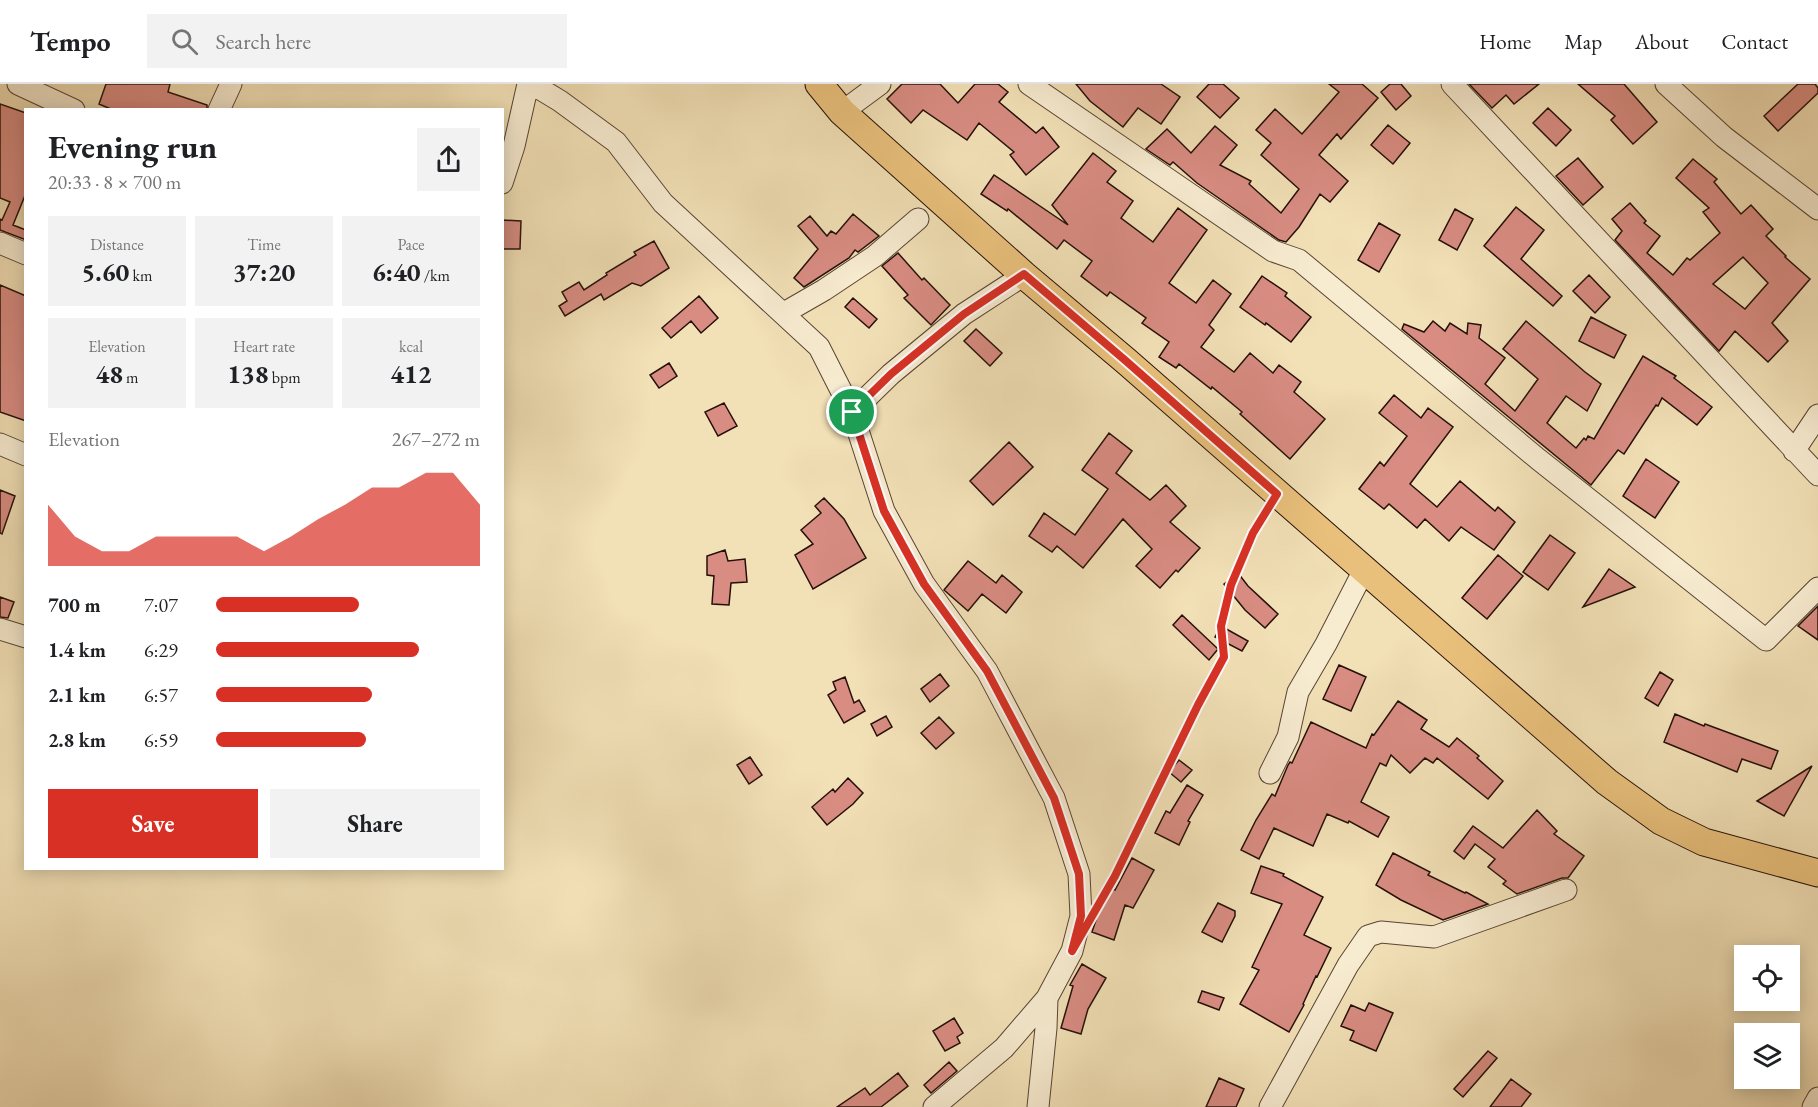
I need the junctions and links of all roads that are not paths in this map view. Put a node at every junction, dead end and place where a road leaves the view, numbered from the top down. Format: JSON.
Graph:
{"nodes":[{"id":1,"x":18,"y":84,"type":"edge"},
{"id":2,"x":231,"y":84,"type":"edge"},
{"id":3,"x":530,"y":84,"type":"edge"},
{"id":4,"x":819,"y":84,"type":"edge"},
{"id":5,"x":880,"y":84,"type":"edge"},
{"id":6,"x":1029,"y":84,"type":"edge"},
{"id":7,"x":1452,"y":84,"type":"edge"},
{"id":8,"x":1666,"y":84,"type":"edge"},
{"id":9,"x":70,"y":108,"type":"edge"},
{"id":10,"x":220,"y":108,"type":"edge"},
{"id":11,"x":842,"y":112,"type":"junction"},
{"id":12,"x":504,"y":177,"type":"edge"},
{"id":13,"x":1818,"y":209,"type":"edge"},
{"id":14,"x":918,"y":219,"type":"dead end"},
{"id":15,"x":0,"y":243,"type":"edge"},
{"id":16,"x":24,"y":253,"type":"edge"},
{"id":17,"x":1024,"y":274,"type":"junction"},
{"id":18,"x":784,"y":313,"type":"junction"},
{"id":19,"x":852,"y":412,"type":"junction"},
{"id":20,"x":1818,"y":415,"type":"edge"},
{"id":21,"x":0,"y":444,"type":"edge"},
{"id":22,"x":1794,"y":451,"type":"junction"},
{"id":23,"x":24,"y":454,"type":"edge"},
{"id":24,"x":1818,"y":475,"type":"edge"},
{"id":25,"x":1364,"y":570,"type":"junction"},
{"id":26,"x":1818,"y":588,"type":"edge"},
{"id":27,"x":0,"y":629,"type":"edge"},
{"id":28,"x":24,"y":637,"type":"edge"},
{"id":29,"x":1270,"y":773,"type":"dead end"},
{"id":30,"x":1818,"y":873,"type":"edge"},
{"id":31,"x":1566,"y":890,"type":"dead end"},
{"id":32,"x":1047,"y":998,"type":"junction"},
{"id":33,"x":1818,"y":1098,"type":"edge"},
{"id":34,"x":934,"y":1107,"type":"edge"},
{"id":35,"x":1038,"y":1107,"type":"edge"},
{"id":36,"x":1270,"y":1107,"type":"edge"},
{"id":37,"x":1813,"y":1107,"type":"edge"}],
"edges":[{"from":1,"to":9,"type":"street"},
{"from":2,"to":10,"type":"street"},
{"from":3,"to":12,"type":"street"},
{"from":3,"to":18,"type":"street"},
{"from":4,"to":11,"type":"main road"},
{"from":5,"to":11,"type":"street"},
{"from":6,"to":26,"type":"street"},
{"from":7,"to":22,"type":"street"},
{"from":8,"to":13,"type":"street"},
{"from":11,"to":17,"type":"main road"},
{"from":14,"to":18,"type":"street"},
{"from":15,"to":16,"type":"street"},
{"from":17,"to":19,"type":"street"},
{"from":17,"to":25,"type":"main road"},
{"from":18,"to":19,"type":"street"},
{"from":19,"to":32,"type":"street"},
{"from":20,"to":22,"type":"street"},
{"from":21,"to":23,"type":"street"},
{"from":22,"to":24,"type":"street"},
{"from":25,"to":29,"type":"street"},
{"from":25,"to":30,"type":"main road"},
{"from":27,"to":28,"type":"street"},
{"from":31,"to":36,"type":"street"},
{"from":32,"to":34,"type":"street"},
{"from":32,"to":35,"type":"street"},
{"from":33,"to":37,"type":"street"}]}
